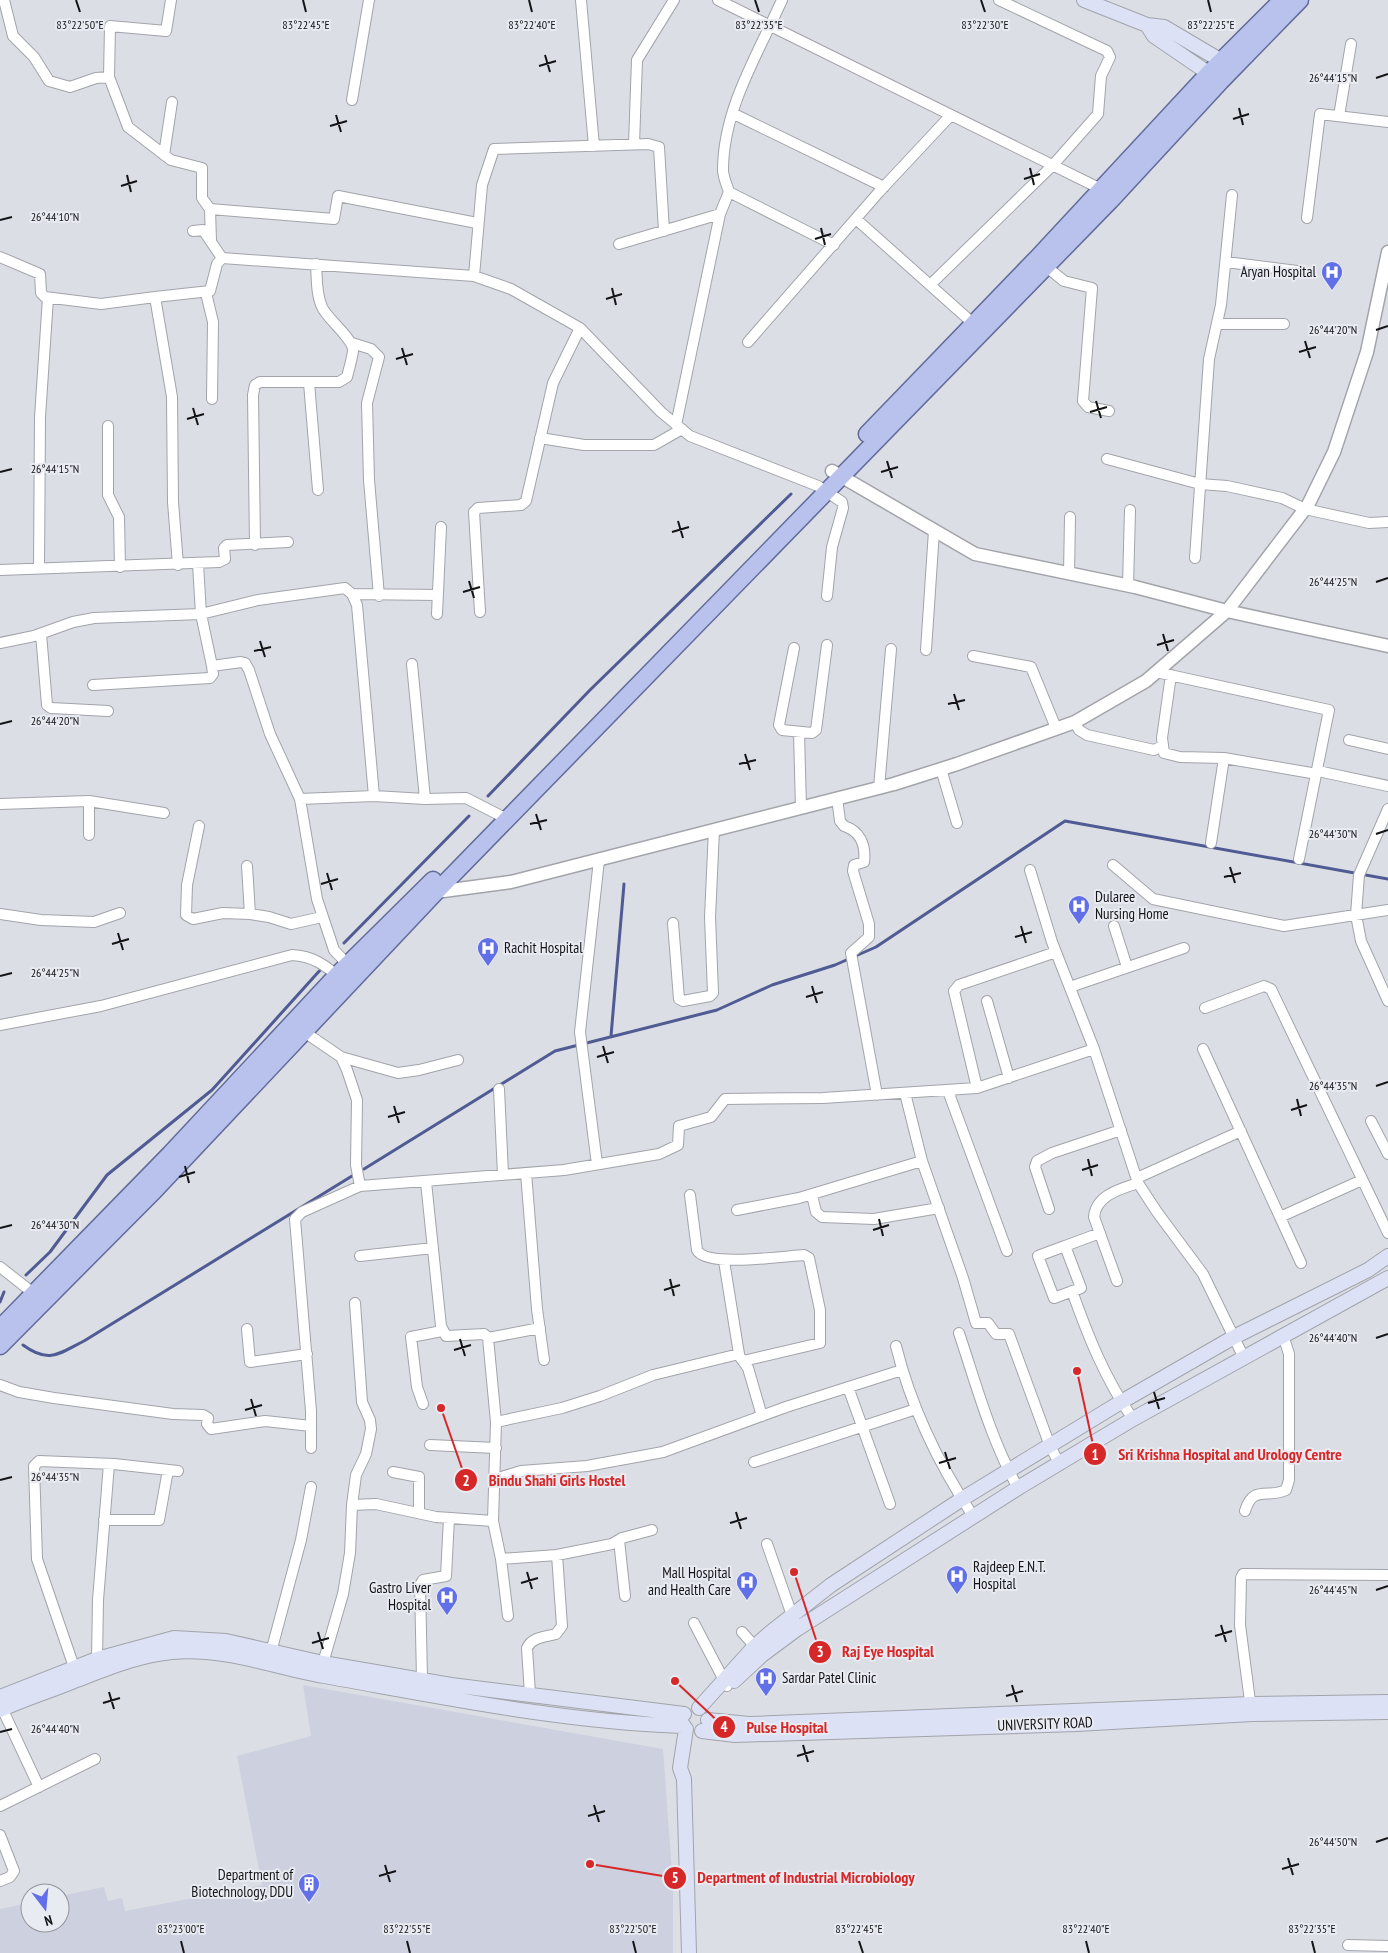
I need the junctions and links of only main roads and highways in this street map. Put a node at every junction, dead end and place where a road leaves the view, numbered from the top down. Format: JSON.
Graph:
{"nodes":[{"id":1,"x":1084,"y":0,"type":"edge"},
{"id":2,"x":1290,"y":2,"type":"edge"},
{"id":3,"x":1148,"y":25,"type":"junction"},
{"id":4,"x":1227,"y":64,"type":"junction"},
{"id":5,"x":1214,"y":77,"type":"junction"},
{"id":6,"x":1388,"y":1256,"type":"edge"},
{"id":7,"x":1388,"y":1278,"type":"edge"},
{"id":8,"x":39,"y":1297,"type":"junction"},
{"id":9,"x":0,"y":1328,"type":"edge"},
{"id":10,"x":0,"y":1346,"type":"edge"},
{"id":11,"x":795,"y":1622,"type":"junction"},
{"id":12,"x":1388,"y":1702,"type":"edge"},
{"id":13,"x":1,"y":1705,"type":"edge"},
{"id":14,"x":1251,"y":1709,"type":"junction"},
{"id":15,"x":1388,"y":1712,"type":"edge"},
{"id":16,"x":695,"y":1722,"type":"junction"},
{"id":17,"x":689,"y":1953,"type":"edge"}],
"edges":[{"from":1,"to":3,"type":"main road"},
{"from":2,"to":4,"type":"main road"},
{"from":3,"to":4,"type":"main road"},
{"from":3,"to":5,"type":"main road"},
{"from":4,"to":5,"type":"main road"},
{"from":5,"to":8,"type":"main road"},
{"from":6,"to":11,"type":"main road"},
{"from":7,"to":11,"type":"main road"},
{"from":8,"to":9,"type":"main road"},
{"from":8,"to":10,"type":"main road"},
{"from":11,"to":16,"type":"main road"},
{"from":12,"to":14,"type":"main road","name":"UNIVERSITY ROAD"},
{"from":13,"to":16,"type":"main road"},
{"from":13,"to":16,"type":"main road"},
{"from":14,"to":15,"type":"main road","name":"UNIVERSITY ROAD"},
{"from":14,"to":16,"type":"main road","name":"UNIVERSITY ROAD"},
{"from":16,"to":17,"type":"main road"}]}
